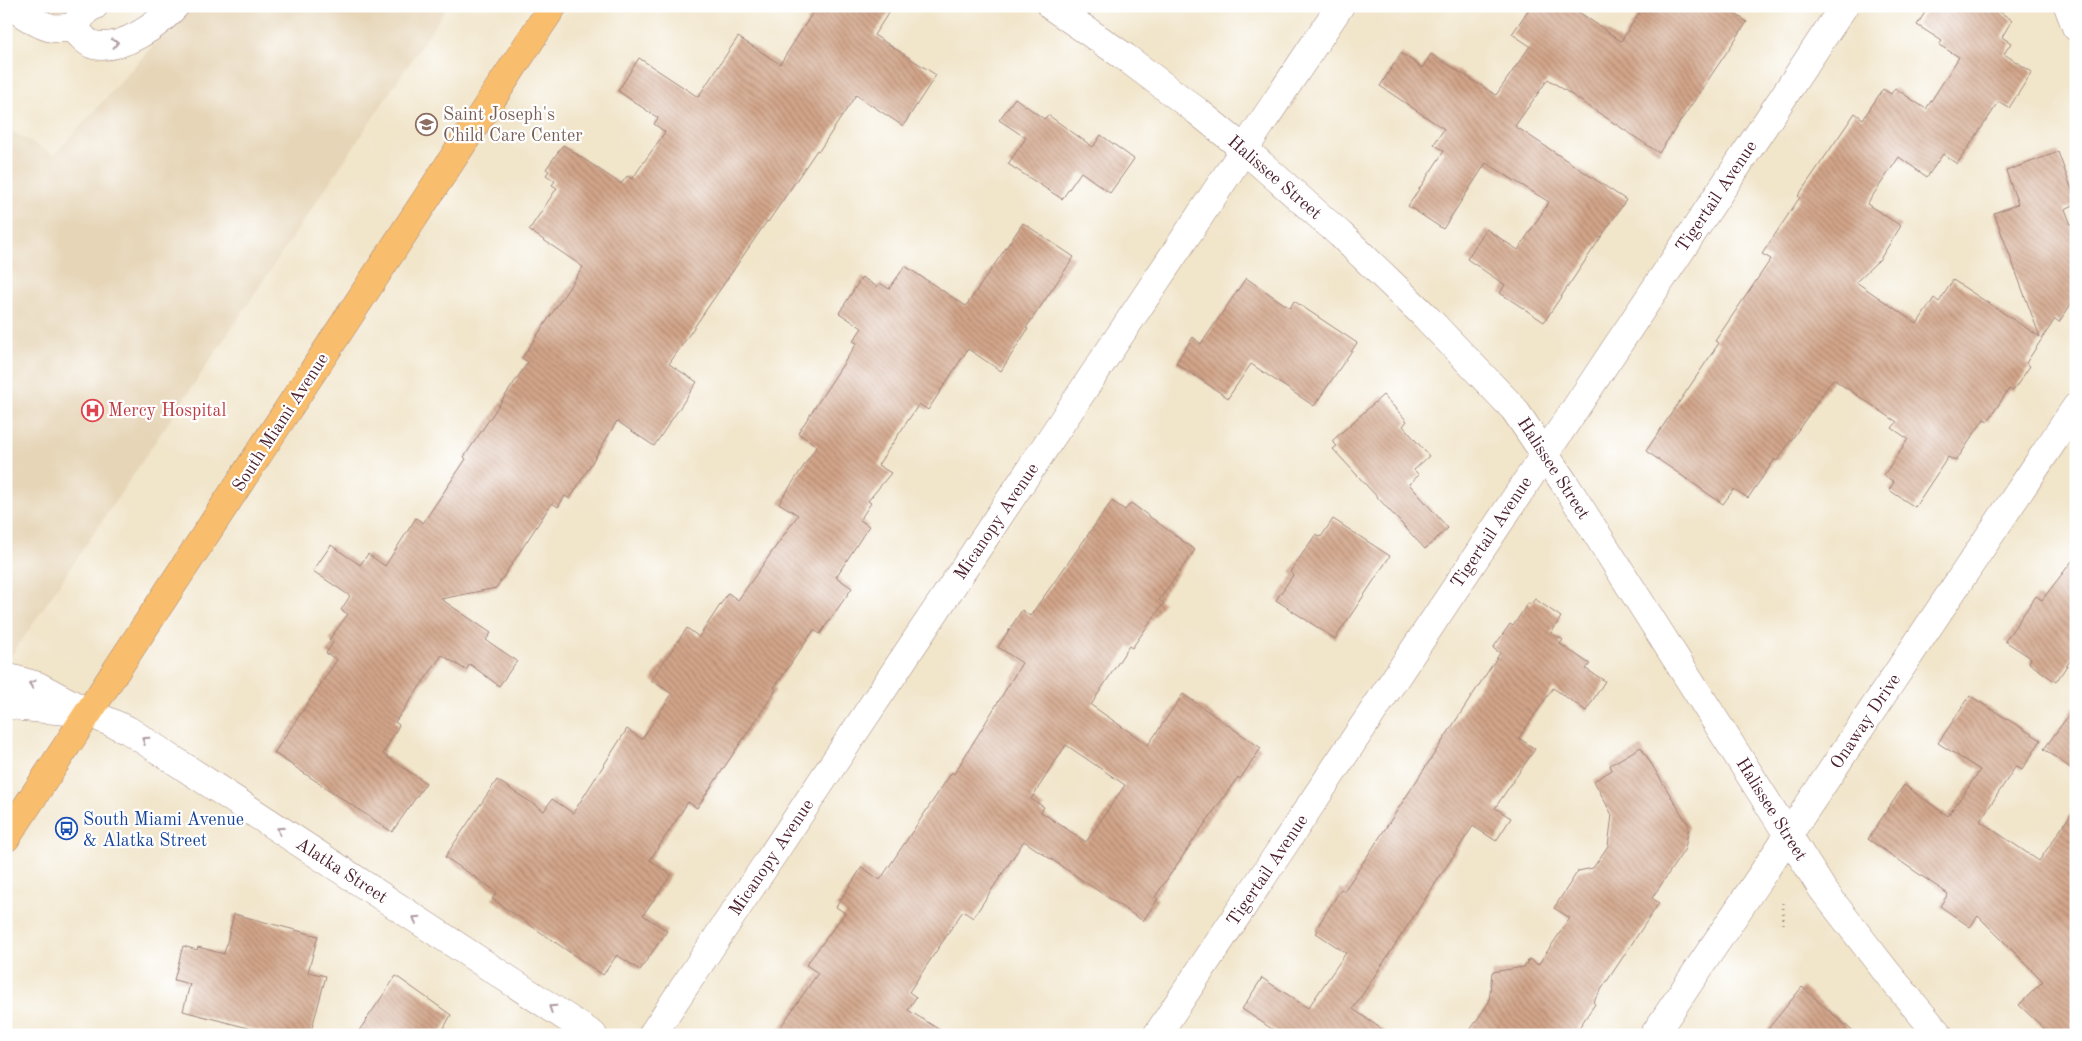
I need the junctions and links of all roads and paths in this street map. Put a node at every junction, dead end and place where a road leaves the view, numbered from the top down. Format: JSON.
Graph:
{"nodes":[{"id":1,"x":94,"y":6,"type":"edge"},
{"id":2,"x":175,"y":6,"type":"edge"},
{"id":3,"x":553,"y":6,"type":"edge"},
{"id":4,"x":1051,"y":6,"type":"edge"},
{"id":5,"x":1340,"y":6,"type":"edge"},
{"id":6,"x":1844,"y":6,"type":"edge"},
{"id":7,"x":2068,"y":6,"type":"edge"},
{"id":8,"x":24,"y":10,"type":"edge"},
{"id":9,"x":2076,"y":27,"type":"edge"},
{"id":10,"x":72,"y":29,"type":"junction"},
{"id":11,"x":1245,"y":150,"type":"junction"},
{"id":12,"x":2076,"y":407,"type":"edge"},
{"id":13,"x":1544,"y":452,"type":"junction"},
{"id":14,"x":6,"y":677,"type":"edge"},
{"id":15,"x":6,"y":703,"type":"edge"},
{"id":16,"x":87,"y":712,"type":"junction"},
{"id":17,"x":1788,"y":835,"type":"junction"},
{"id":18,"x":6,"y":838,"type":"edge"},
{"id":19,"x":1783,"y":902,"type":"dead end"},
{"id":20,"x":1783,"y":924,"type":"dead end"},
{"id":21,"x":593,"y":1035,"type":"edge"},
{"id":22,"x":652,"y":1035,"type":"edge"},
{"id":23,"x":1157,"y":1035,"type":"edge"},
{"id":24,"x":1654,"y":1035,"type":"edge"},
{"id":25,"x":1939,"y":1035,"type":"edge"}],
"edges":[{"from":1,"to":10,"type":"street"},
{"from":10,"to":2,"type":"street","one_way":true},
{"from":3,"to":16,"type":"main road","name":"South Miami Avenue"},
{"from":4,"to":11,"type":"street","name":"Halissee Street"},
{"from":5,"to":11,"type":"street","name":"Micanopy Avenue"},
{"from":6,"to":13,"type":"street","name":"Tigertail Avenue"},
{"from":7,"to":9,"type":"street"},
{"from":8,"to":10,"type":"street"},
{"from":11,"to":13,"type":"street","name":"Halissee Street"},
{"from":11,"to":22,"type":"street","name":"Micanopy Avenue"},
{"from":12,"to":17,"type":"street","name":"Onaway Drive"},
{"from":13,"to":17,"type":"street","name":"Halissee Street"},
{"from":13,"to":23,"type":"street","name":"Tigertail Avenue"},
{"from":16,"to":14,"type":"street","one_way":true},
{"from":15,"to":16,"type":"street"},
{"from":16,"to":18,"type":"main road","name":"South Miami Avenue"},
{"from":21,"to":16,"type":"street","name":"Alatka Street","one_way":true},
{"from":17,"to":24,"type":"street","name":"Onaway Drive"},
{"from":17,"to":25,"type":"street","name":"Halissee Street"},
{"from":19,"to":20,"type":"path"}]}
